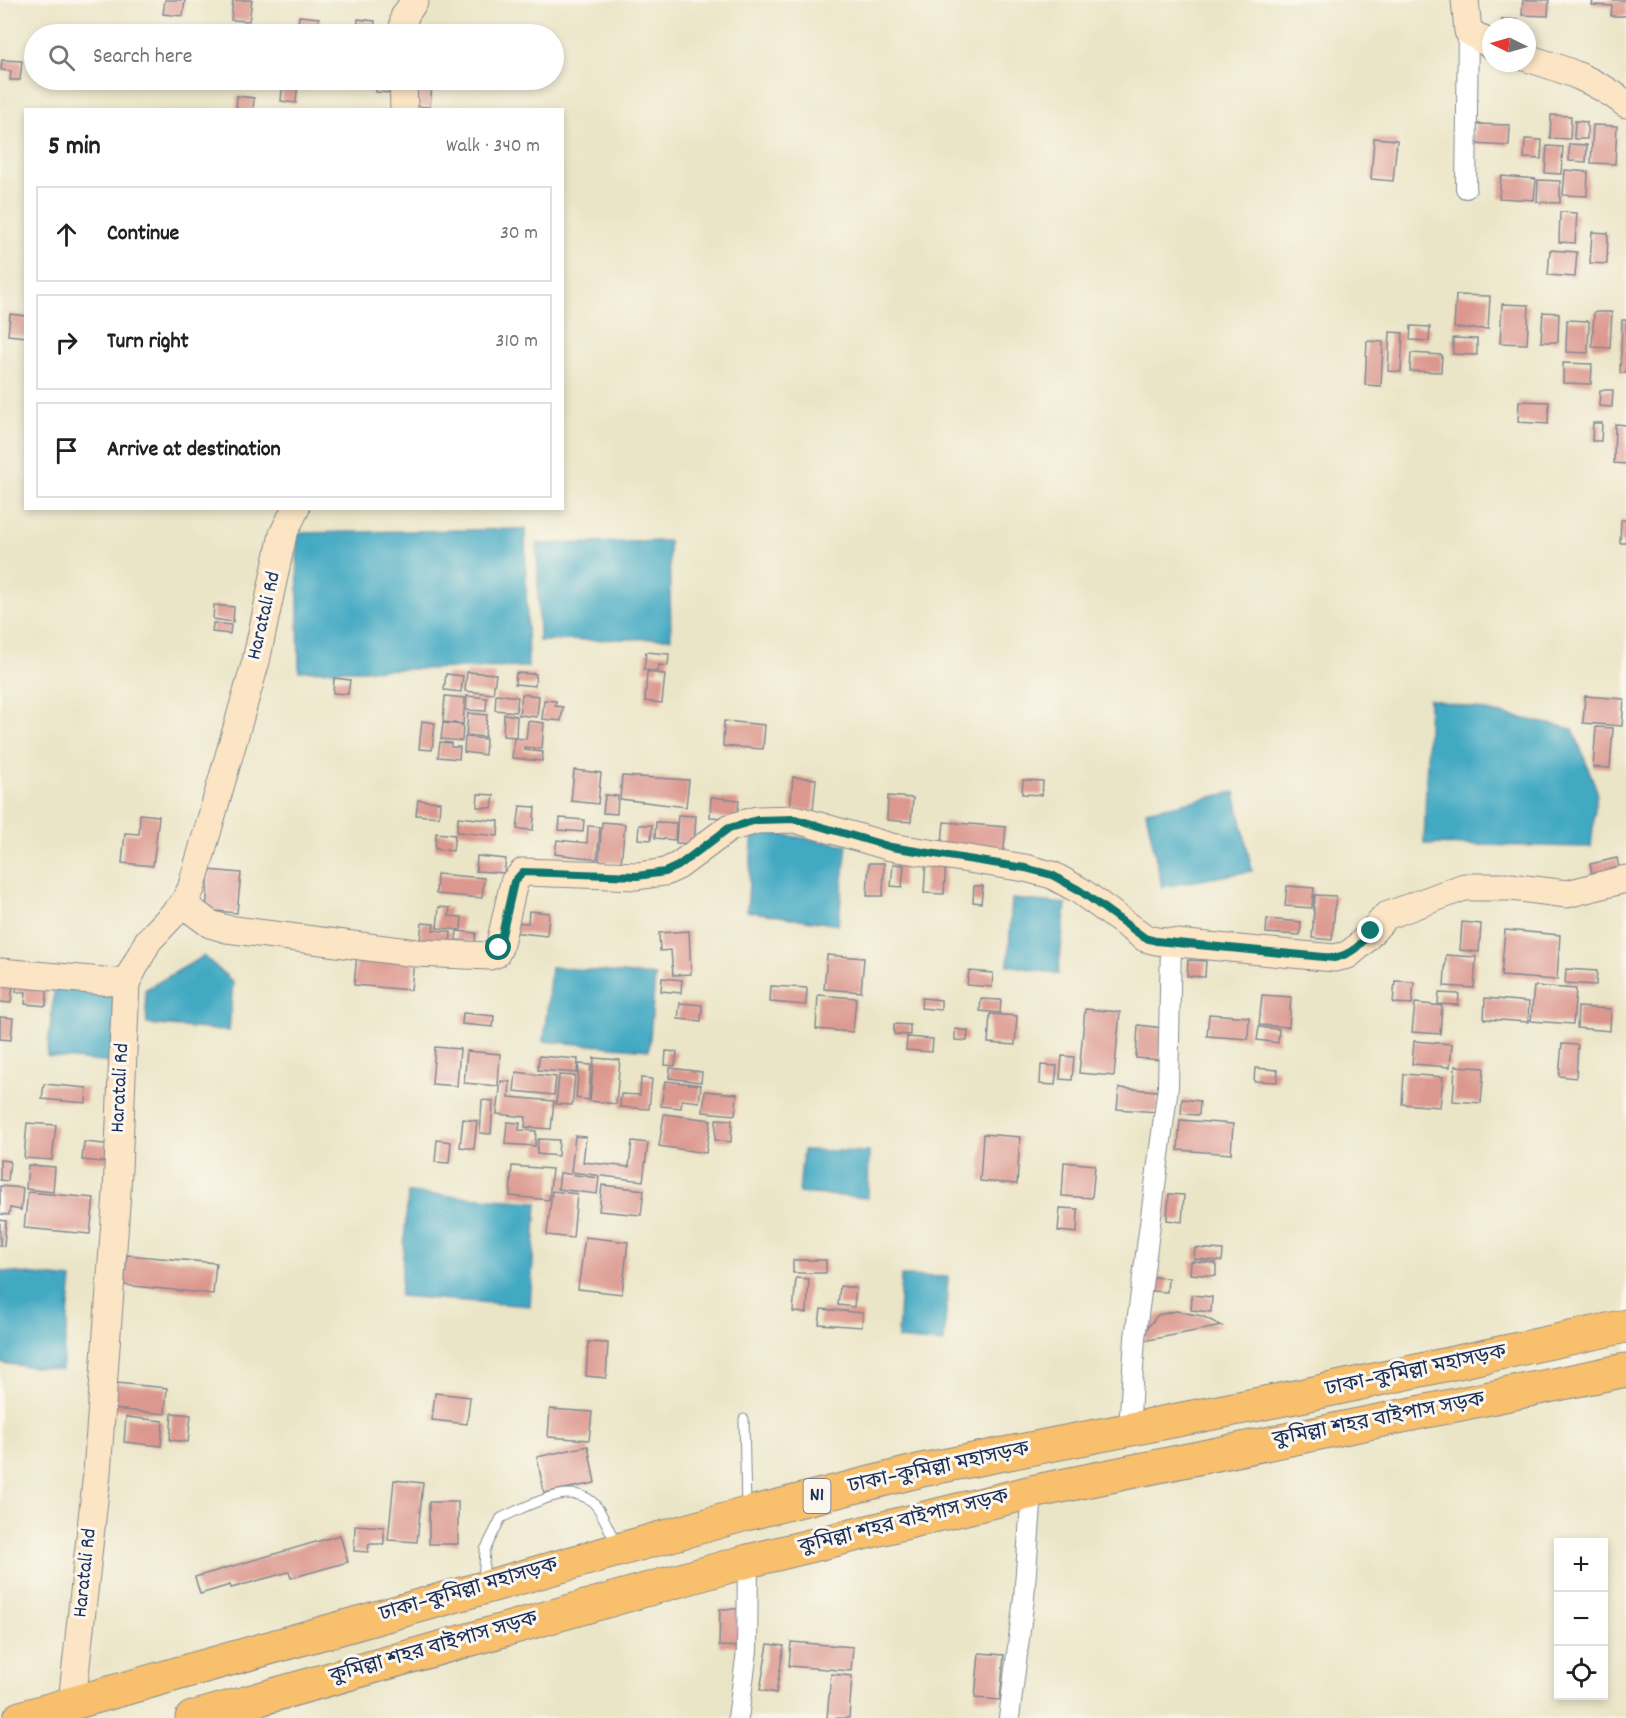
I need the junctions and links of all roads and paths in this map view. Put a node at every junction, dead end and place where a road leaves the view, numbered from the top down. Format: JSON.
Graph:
{"nodes":[{"id":1,"x":415,"y":0,"type":"edge"},
{"id":2,"x":1465,"y":0,"type":"edge"},
{"id":3,"x":404,"y":24,"type":"edge"},
{"id":4,"x":1468,"y":31,"type":"junction"},
{"id":5,"x":1482,"y":40,"type":"edge"},
{"id":6,"x":1536,"y":61,"type":"edge"},
{"id":7,"x":404,"y":90,"type":"edge"},
{"id":8,"x":1626,"y":104,"type":"edge"},
{"id":9,"x":404,"y":108,"type":"edge"},
{"id":10,"x":1466,"y":188,"type":"dead end"},
{"id":11,"x":295,"y":510,"type":"edge"},
{"id":12,"x":1626,"y":879,"type":"edge"},
{"id":13,"x":183,"y":904,"type":"junction"},
{"id":14,"x":1171,"y":943,"type":"junction"},
{"id":15,"x":0,"y":972,"type":"edge"},
{"id":16,"x":126,"y":983,"type":"junction"},
{"id":17,"x":1626,"y":1326,"type":"edge"},
{"id":18,"x":1568,"y":1339,"type":"junction"},
{"id":19,"x":1626,"y":1370,"type":"edge"},
{"id":20,"x":1585,"y":1379,"type":"junction"},
{"id":21,"x":744,"y":1419,"type":"dead end"},
{"id":22,"x":1129,"y":1429,"type":"junction"},
{"id":23,"x":1032,"y":1492,"type":"junction"},
{"id":24,"x":746,"y":1514,"type":"junction"},
{"id":25,"x":619,"y":1550,"type":"junction"},
{"id":26,"x":748,"y":1561,"type":"junction"},
{"id":27,"x":482,"y":1587,"type":"junction"},
{"id":28,"x":72,"y":1702,"type":"junction"},
{"id":29,"x":20,"y":1718,"type":"edge"},
{"id":30,"x":192,"y":1718,"type":"edge"},
{"id":31,"x":738,"y":1718,"type":"edge"},
{"id":32,"x":1009,"y":1718,"type":"edge"}],
"edges":[{"from":1,"to":3,"type":"street"},
{"from":2,"to":4,"type":"street"},
{"from":4,"to":5,"type":"street"},
{"from":4,"to":10,"type":"street"},
{"from":6,"to":8,"type":"street"},
{"from":7,"to":9,"type":"street"},
{"from":11,"to":13,"type":"street","name":"Haratali Rd"},
{"from":12,"to":14,"type":"street"},
{"from":13,"to":14,"type":"street"},
{"from":13,"to":16,"type":"street","name":"Haratali Rd"},
{"from":14,"to":22,"type":"street"},
{"from":15,"to":16,"type":"street"},
{"from":16,"to":28,"type":"street","name":"Haratali Rd"},
{"from":17,"to":18,"type":"highway","name":"ঢাকা–কুমিল্লা মহাসড়ক","number":"N1"},
{"from":18,"to":20,"type":"highway"},
{"from":18,"to":22,"type":"highway","name":"ঢাকা–কুমিল্লা মহাসড়ক","number":"N1"},
{"from":19,"to":20,"type":"highway","name":"কুমিল্লা শহর বাইপাস সড়ক","number":"N1"},
{"from":20,"to":23,"type":"highway","name":"কুমিল্লা শহর বাইপাস সড়ক","number":"N1"},
{"from":21,"to":24,"type":"lane"},
{"from":22,"to":24,"type":"highway","name":"ঢাকা–কুমিল্লা মহাসড়ক","number":"N1"},
{"from":23,"to":26,"type":"highway","name":"কুমিল্লা শহর বাইপাস সড়ক","number":"N1"},
{"from":23,"to":32,"type":"street"},
{"from":24,"to":25,"type":"highway","name":"ঢাকা–কুমিল্লা মহাসড়ক","number":"N1"},
{"from":25,"to":27,"type":"highway","name":"ঢাকা–কুমিল্লা মহাসড়ক","number":"N1"},
{"from":25,"to":27,"type":"lane"},
{"from":26,"to":30,"type":"highway","name":"কুমিল্লা শহর বাইপাস সড়ক","number":"N1"},
{"from":26,"to":31,"type":"street"},
{"from":27,"to":28,"type":"highway","name":"ঢাকা–কুমিল্লা মহাসড়ক","number":"N1"},
{"from":28,"to":29,"type":"highway","name":"ঢাকা–কুমিল্লা মহাসড়ক","number":"N1"}]}
